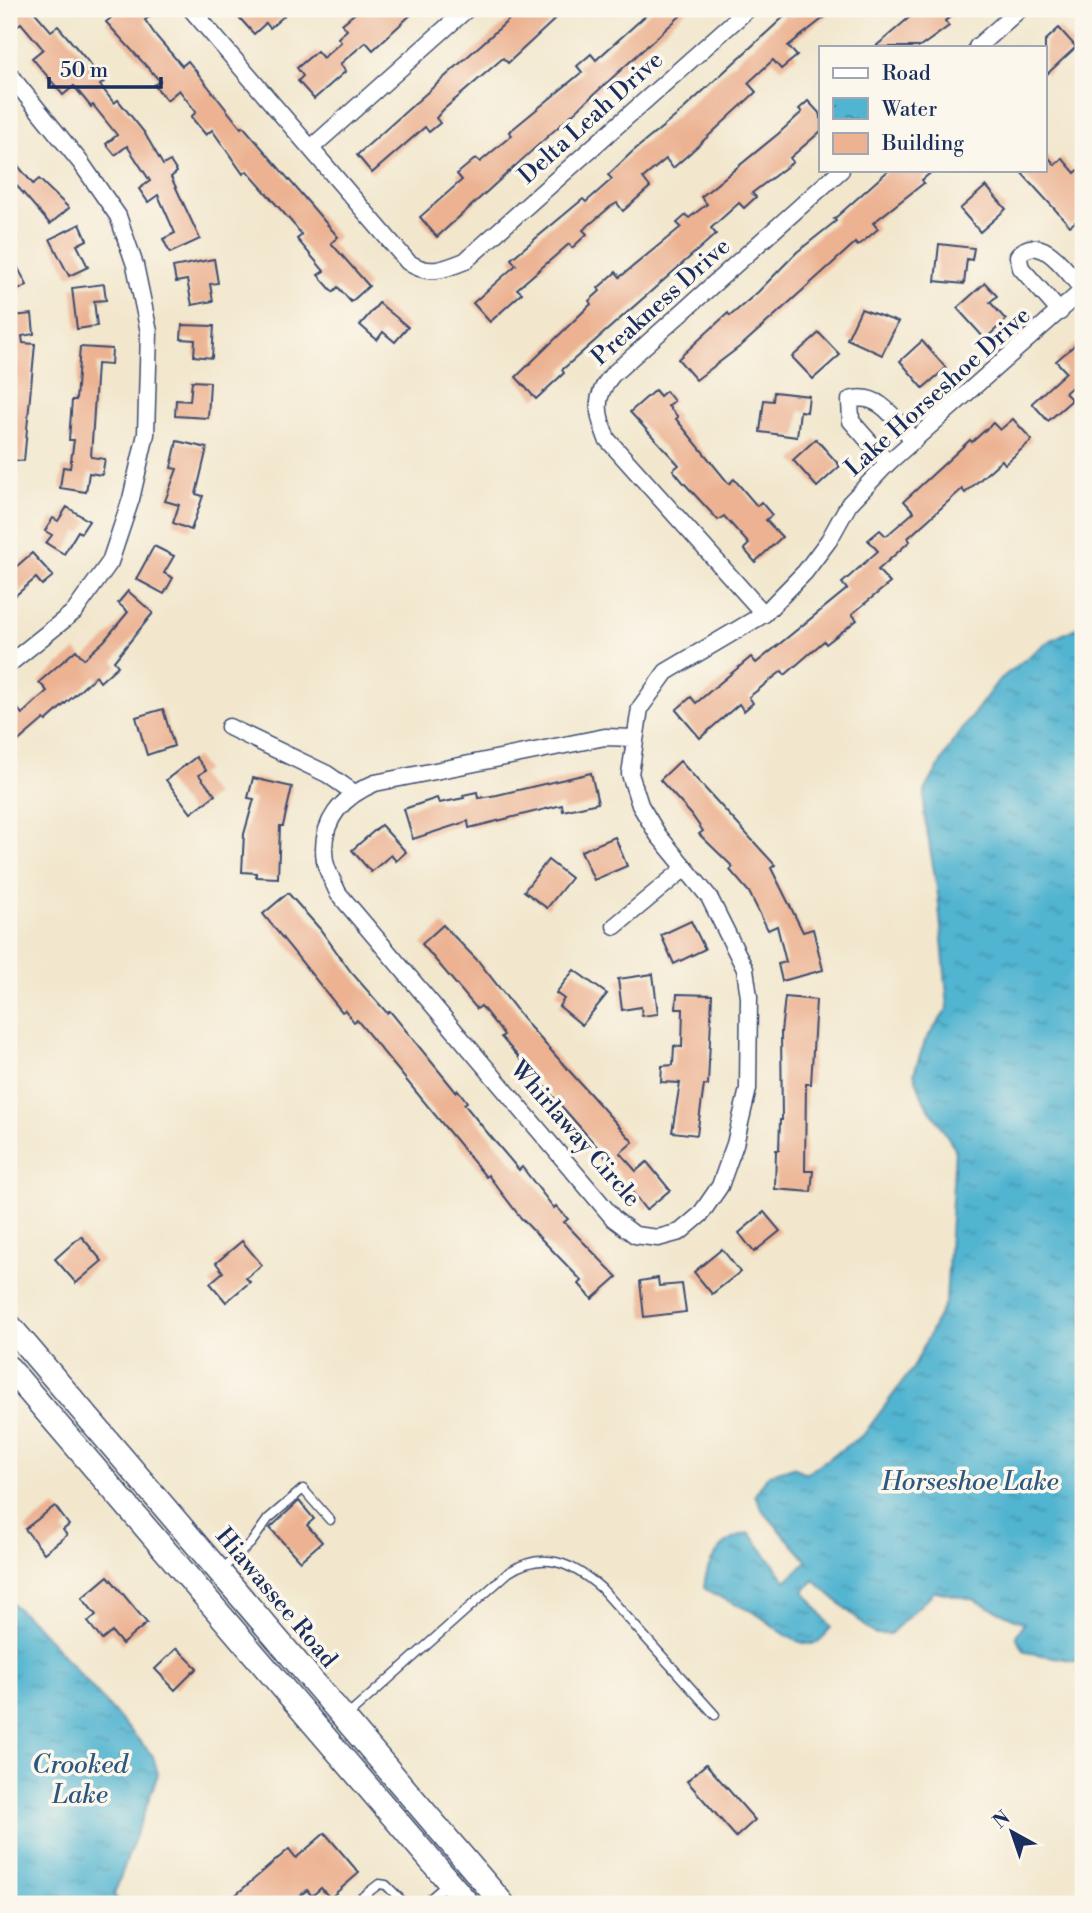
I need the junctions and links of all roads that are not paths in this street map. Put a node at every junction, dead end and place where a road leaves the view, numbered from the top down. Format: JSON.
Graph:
{"nodes":[{"id":1,"x":192,"y":9,"type":"edge"},
{"id":2,"x":467,"y":9,"type":"edge"},
{"id":3,"x":748,"y":9,"type":"edge"},
{"id":4,"x":1020,"y":9,"type":"edge"},
{"id":5,"x":978,"y":46,"type":"edge"},
{"id":6,"x":9,"y":74,"type":"edge"},
{"id":7,"x":311,"y":148,"type":"junction"},
{"id":8,"x":839,"y":172,"type":"edge"},
{"id":9,"x":1083,"y":290,"type":"edge"},
{"id":10,"x":1060,"y":312,"type":"junction"},
{"id":11,"x":914,"y":441,"type":"junction"},
{"id":12,"x":888,"y":463,"type":"junction"},
{"id":13,"x":764,"y":614,"type":"junction"},
{"id":14,"x":9,"y":664,"type":"edge"},
{"id":15,"x":229,"y":727,"type":"dead end"},
{"id":16,"x":634,"y":738,"type":"junction"},
{"id":17,"x":353,"y":792,"type":"junction"},
{"id":18,"x":685,"y":868,"type":"junction"},
{"id":19,"x":615,"y":926,"type":"dead end"},
{"id":20,"x":9,"y":1325,"type":"edge"},
{"id":21,"x":9,"y":1368,"type":"edge"},
{"id":22,"x":330,"y":1520,"type":"dead end"},
{"id":23,"x":219,"y":1572,"type":"junction"},
{"id":24,"x":715,"y":1715,"type":"dead end"},
{"id":25,"x":344,"y":1719,"type":"junction"},
{"id":26,"x":323,"y":1736,"type":"junction"},
{"id":27,"x":473,"y":1870,"type":"junction"},
{"id":28,"x":457,"y":1891,"type":"edge"},
{"id":29,"x":353,"y":1904,"type":"edge"},
{"id":30,"x":405,"y":1904,"type":"edge"},
{"id":31,"x":424,"y":1904,"type":"edge"},
{"id":32,"x":503,"y":1904,"type":"edge"}],
"edges":[{"from":1,"to":7,"type":"street"},
{"from":2,"to":7,"type":"street"},
{"from":3,"to":7,"type":"street","name":"Delta Leah Drive"},
{"from":4,"to":5,"type":"street"},
{"from":6,"to":14,"type":"street"},
{"from":8,"to":13,"type":"street","name":"Preakness Drive"},
{"from":9,"to":10,"type":"street","name":"Lake Horseshoe Drive"},
{"from":9,"to":10,"type":"street"},
{"from":10,"to":11,"type":"street","name":"Lake Horseshoe Drive"},
{"from":11,"to":12,"type":"street","name":"Lake Horseshoe Drive"},
{"from":11,"to":12,"type":"street"},
{"from":12,"to":13,"type":"street","name":"Lake Horseshoe Drive"},
{"from":13,"to":16,"type":"street","name":"Lake Horseshoe Drive"},
{"from":15,"to":17,"type":"street"},
{"from":16,"to":17,"type":"street"},
{"from":16,"to":18,"type":"street","name":"Whirlaway Circle"},
{"from":17,"to":18,"type":"street","name":"Whirlaway Circle"},
{"from":18,"to":19,"type":"street"},
{"from":20,"to":23,"type":"street","name":"Hiawassee Road"},
{"from":21,"to":26,"type":"street"},
{"from":22,"to":23,"type":"lane"},
{"from":23,"to":25,"type":"street","name":"Hiawassee Road"},
{"from":24,"to":25,"type":"lane"},
{"from":25,"to":26,"type":"street"},
{"from":25,"to":27,"type":"street","name":"Hiawassee Road"},
{"from":26,"to":28,"type":"street"},
{"from":27,"to":28,"type":"street"},
{"from":27,"to":32,"type":"street","name":"Hiawassee Road"},
{"from":28,"to":31,"type":"lane"},
{"from":29,"to":30,"type":"lane"}]}
